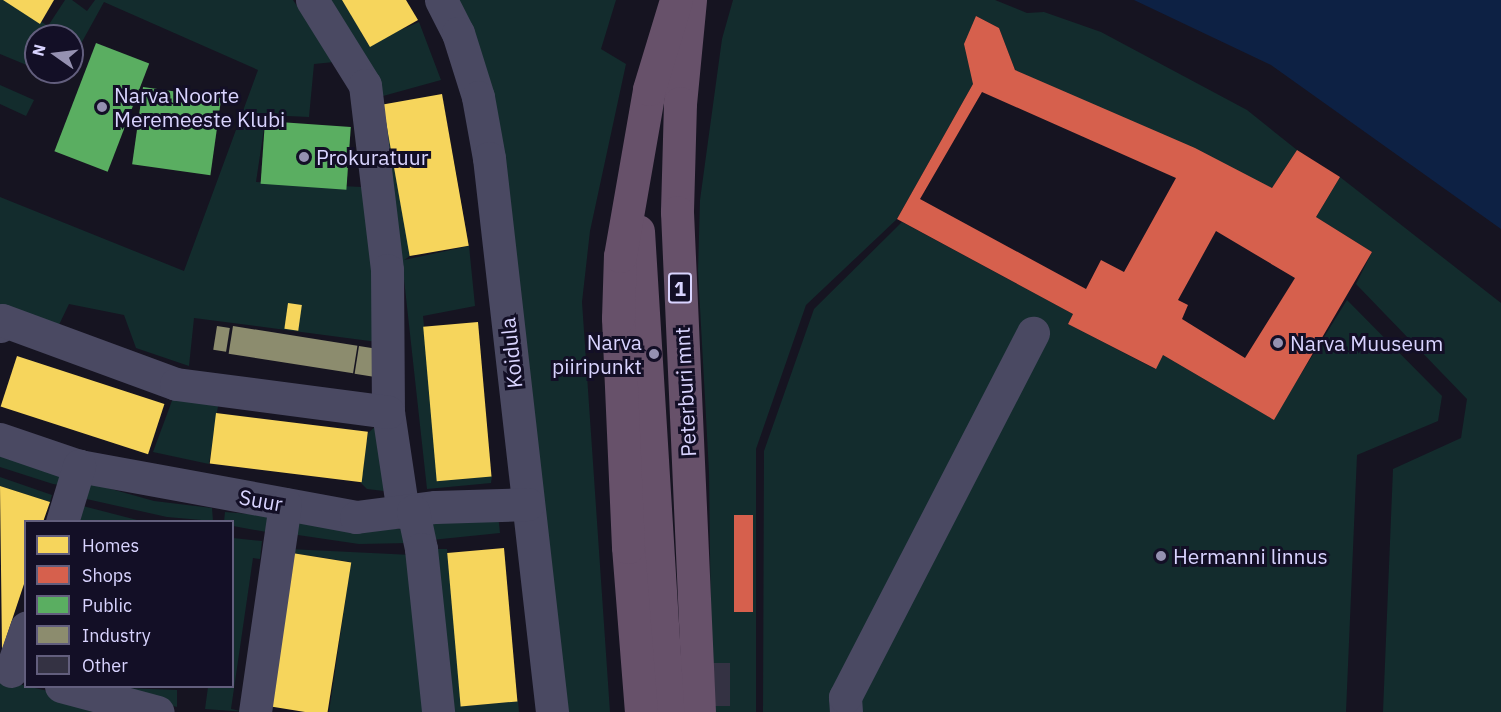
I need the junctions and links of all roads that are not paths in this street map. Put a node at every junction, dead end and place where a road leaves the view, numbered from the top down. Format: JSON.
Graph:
{"nodes":[{"id":1,"x":312,"y":0,"type":"edge"},
{"id":2,"x":441,"y":0,"type":"edge"},
{"id":3,"x":676,"y":0,"type":"edge"},
{"id":4,"x":690,"y":0,"type":"edge"},
{"id":5,"x":629,"y":188,"type":"junction"},
{"id":6,"x":0,"y":326,"type":"edge"},
{"id":7,"x":1033,"y":333,"type":"dead end"},
{"id":8,"x":388,"y":412,"type":"junction"},
{"id":9,"x":0,"y":439,"type":"edge"},
{"id":10,"x":80,"y":466,"type":"junction"},
{"id":11,"x":285,"y":504,"type":"junction"},
{"id":12,"x":528,"y":504,"type":"junction"},
{"id":13,"x":408,"y":511,"type":"junction"},
{"id":14,"x":63,"y":520,"type":"edge"},
{"id":15,"x":24,"y":634,"type":"edge"},
{"id":16,"x":12,"y":672,"type":"edge"},
{"id":17,"x":65,"y":688,"type":"edge"},
{"id":18,"x":158,"y":712,"type":"edge"},
{"id":19,"x":255,"y":712,"type":"edge"},
{"id":20,"x":438,"y":712,"type":"edge"},
{"id":21,"x":552,"y":712,"type":"edge"},
{"id":22,"x":641,"y":712,"type":"edge"},
{"id":23,"x":667,"y":712,"type":"edge"},
{"id":24,"x":699,"y":712,"type":"edge"},
{"id":25,"x":846,"y":712,"type":"edge"}],
"edges":[{"from":1,"to":8,"type":"street"},
{"from":2,"to":12,"type":"street","name":"Koidula"},
{"from":3,"to":5,"type":"highway","name":"Peterburi mnt","number":"1"},
{"from":4,"to":24,"type":"highway","name":"Peterburi mnt","number":"1"},
{"from":5,"to":22,"type":"highway","name":"Peterburi mnt"},
{"from":5,"to":23,"type":"highway","name":"Peterburi mnt","number":"1"},
{"from":6,"to":8,"type":"street"},
{"from":7,"to":25,"type":"street"},
{"from":8,"to":13,"type":"street"},
{"from":9,"to":10,"type":"street","name":"Suur"},
{"from":10,"to":11,"type":"street","name":"Suur"},
{"from":10,"to":14,"type":"street"},
{"from":11,"to":13,"type":"street","name":"Suur"},
{"from":11,"to":19,"type":"street"},
{"from":12,"to":13,"type":"street","name":"Suur"},
{"from":12,"to":21,"type":"street","name":"Koidula"},
{"from":13,"to":20,"type":"street"},
{"from":15,"to":16,"type":"street"},
{"from":17,"to":18,"type":"street"}]}
